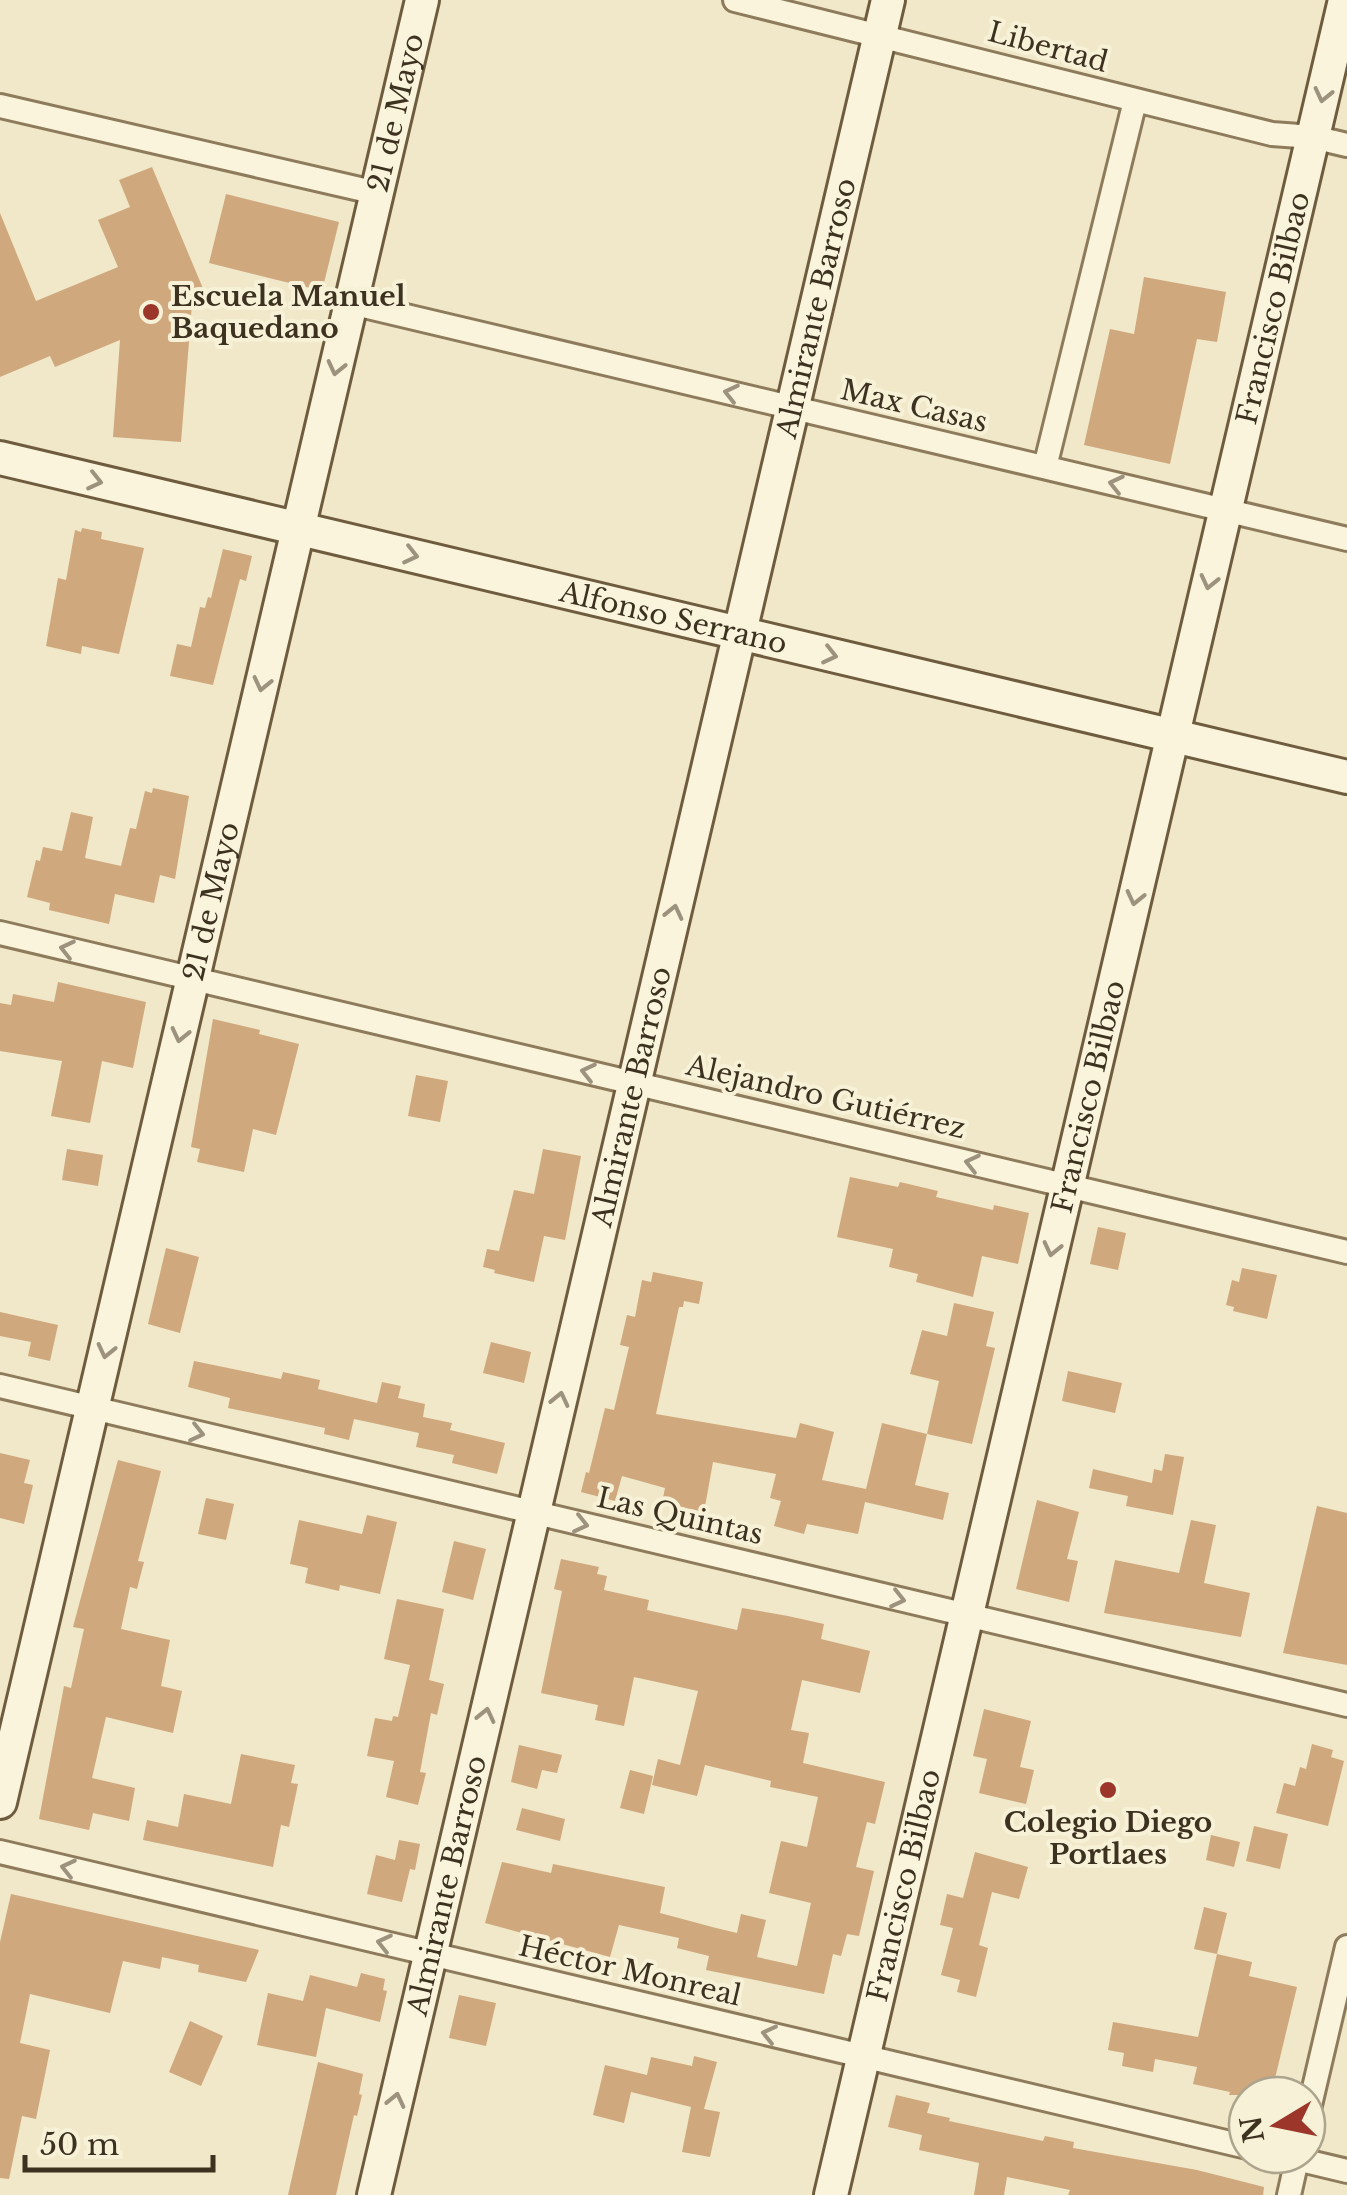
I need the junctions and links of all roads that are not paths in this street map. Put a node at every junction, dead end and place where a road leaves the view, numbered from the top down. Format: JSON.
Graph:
{"nodes":[{"id":1,"x":422,"y":0,"type":"edge"},
{"id":2,"x":736,"y":0,"type":"edge"},
{"id":3,"x":888,"y":0,"type":"edge"},
{"id":4,"x":1345,"y":0,"type":"edge"},
{"id":5,"x":880,"y":34,"type":"junction"},
{"id":6,"x":1135,"y":101,"type":"junction"},
{"id":7,"x":0,"y":106,"type":"edge"},
{"id":8,"x":1313,"y":137,"type":"junction"},
{"id":9,"x":1347,"y":145,"type":"edge"},
{"id":10,"x":377,"y":193,"type":"junction"},
{"id":11,"x":351,"y":303,"type":"junction"},
{"id":12,"x":791,"y":408,"type":"junction"},
{"id":13,"x":0,"y":458,"type":"edge"},
{"id":14,"x":1046,"y":468,"type":"junction"},
{"id":15,"x":1226,"y":510,"type":"junction"},
{"id":16,"x":298,"y":529,"type":"junction"},
{"id":17,"x":1347,"y":539,"type":"edge"},
{"id":18,"x":739,"y":633,"type":"junction"},
{"id":19,"x":1173,"y":736,"type":"junction"},
{"id":20,"x":1347,"y":777,"type":"edge"},
{"id":21,"x":0,"y":933,"type":"edge"},
{"id":22,"x":193,"y":978,"type":"junction"},
{"id":23,"x":634,"y":1083,"type":"junction"},
{"id":24,"x":1067,"y":1185,"type":"junction"},
{"id":25,"x":1347,"y":1252,"type":"edge"},
{"id":26,"x":0,"y":1386,"type":"edge"},
{"id":27,"x":92,"y":1408,"type":"junction"},
{"id":28,"x":534,"y":1512,"type":"junction"},
{"id":29,"x":967,"y":1615,"type":"junction"},
{"id":30,"x":1347,"y":1705,"type":"edge"},
{"id":31,"x":0,"y":1802,"type":"edge"},
{"id":32,"x":0,"y":1852,"type":"edge"},
{"id":33,"x":1347,"y":1947,"type":"edge"},
{"id":34,"x":430,"y":1954,"type":"junction"},
{"id":35,"x":864,"y":2056,"type":"junction"},
{"id":36,"x":1317,"y":2075,"type":"edge"},
{"id":37,"x":1227,"y":2142,"type":"edge"},
{"id":38,"x":374,"y":2195,"type":"edge"},
{"id":39,"x":831,"y":2195,"type":"edge"}],
"edges":[{"from":1,"to":10,"type":"street","name":"21 de Mayo"},
{"from":2,"to":5,"type":"street","name":"Libertad"},
{"from":3,"to":5,"type":"street","name":"Almirante Barroso"},
{"from":4,"to":8,"type":"street","name":"Francisco Bilbao","one_way":true},
{"from":5,"to":6,"type":"street","name":"Libertad"},
{"from":5,"to":12,"type":"street","name":"Almirante Barroso"},
{"from":6,"to":8,"type":"street","name":"Libertad"},
{"from":6,"to":14,"type":"street"},
{"from":7,"to":10,"type":"street"},
{"from":8,"to":9,"type":"street","name":"Libertad"},
{"from":8,"to":15,"type":"street","name":"Francisco Bilbao"},
{"from":10,"to":11,"type":"street","name":"21 de Mayo"},
{"from":12,"to":11,"type":"street","name":"Max Casas","one_way":true},
{"from":11,"to":16,"type":"street","name":"21 de Mayo","one_way":true},
{"from":12,"to":14,"type":"street","name":"Max Casas"},
{"from":12,"to":18,"type":"street","name":"Almirante Barroso"},
{"from":13,"to":16,"type":"street","name":"Alfonso Serrano","one_way":true},
{"from":15,"to":14,"type":"street","name":"Max Casas","one_way":true},
{"from":15,"to":17,"type":"street","name":"Max Casas"},
{"from":15,"to":19,"type":"street","name":"Francisco Bilbao","one_way":true},
{"from":16,"to":18,"type":"street","name":"Alfonso Serrano","one_way":true},
{"from":16,"to":22,"type":"street","name":"21 de Mayo","one_way":true},
{"from":18,"to":19,"type":"street","name":"Alfonso Serrano","one_way":true},
{"from":23,"to":18,"type":"street","name":"Almirante Barroso","one_way":true},
{"from":19,"to":20,"type":"street","name":"Alfonso Serrano"},
{"from":19,"to":24,"type":"street","name":"Francisco Bilbao","one_way":true},
{"from":22,"to":21,"type":"street","name":"Alejandro Gutiérrez","one_way":true},
{"from":23,"to":22,"type":"street","name":"Alejandro Gutiérrez","one_way":true},
{"from":22,"to":27,"type":"street","name":"21 de Mayo","one_way":true},
{"from":24,"to":23,"type":"street","name":"Alejandro Gutiérrez","one_way":true},
{"from":28,"to":23,"type":"street","name":"Almirante Barroso","one_way":true},
{"from":24,"to":25,"type":"street","name":"Alejandro Gutiérrez"},
{"from":24,"to":29,"type":"street","name":"Francisco Bilbao","one_way":true},
{"from":26,"to":27,"type":"street","name":"Las Quintas"},
{"from":27,"to":28,"type":"street","name":"Las Quintas","one_way":true},
{"from":27,"to":31,"type":"street","name":"21 de Mayo"},
{"from":28,"to":29,"type":"street","name":"Las Quintas","one_way":true},
{"from":34,"to":28,"type":"street","name":"Almirante Barroso","one_way":true},
{"from":29,"to":30,"type":"street","name":"Las Quintas"},
{"from":29,"to":35,"type":"street","name":"Francisco Bilbao"},
{"from":34,"to":32,"type":"street","name":"Héctor Monreal","one_way":true},
{"from":33,"to":36,"type":"street"},
{"from":35,"to":34,"type":"street","name":"Héctor Monreal","one_way":true},
{"from":38,"to":34,"type":"street","name":"Almirante Barroso","one_way":true},
{"from":35,"to":37,"type":"street","name":"Héctor Monreal"},
{"from":35,"to":39,"type":"street","name":"Francisco Bilbao"}]}
